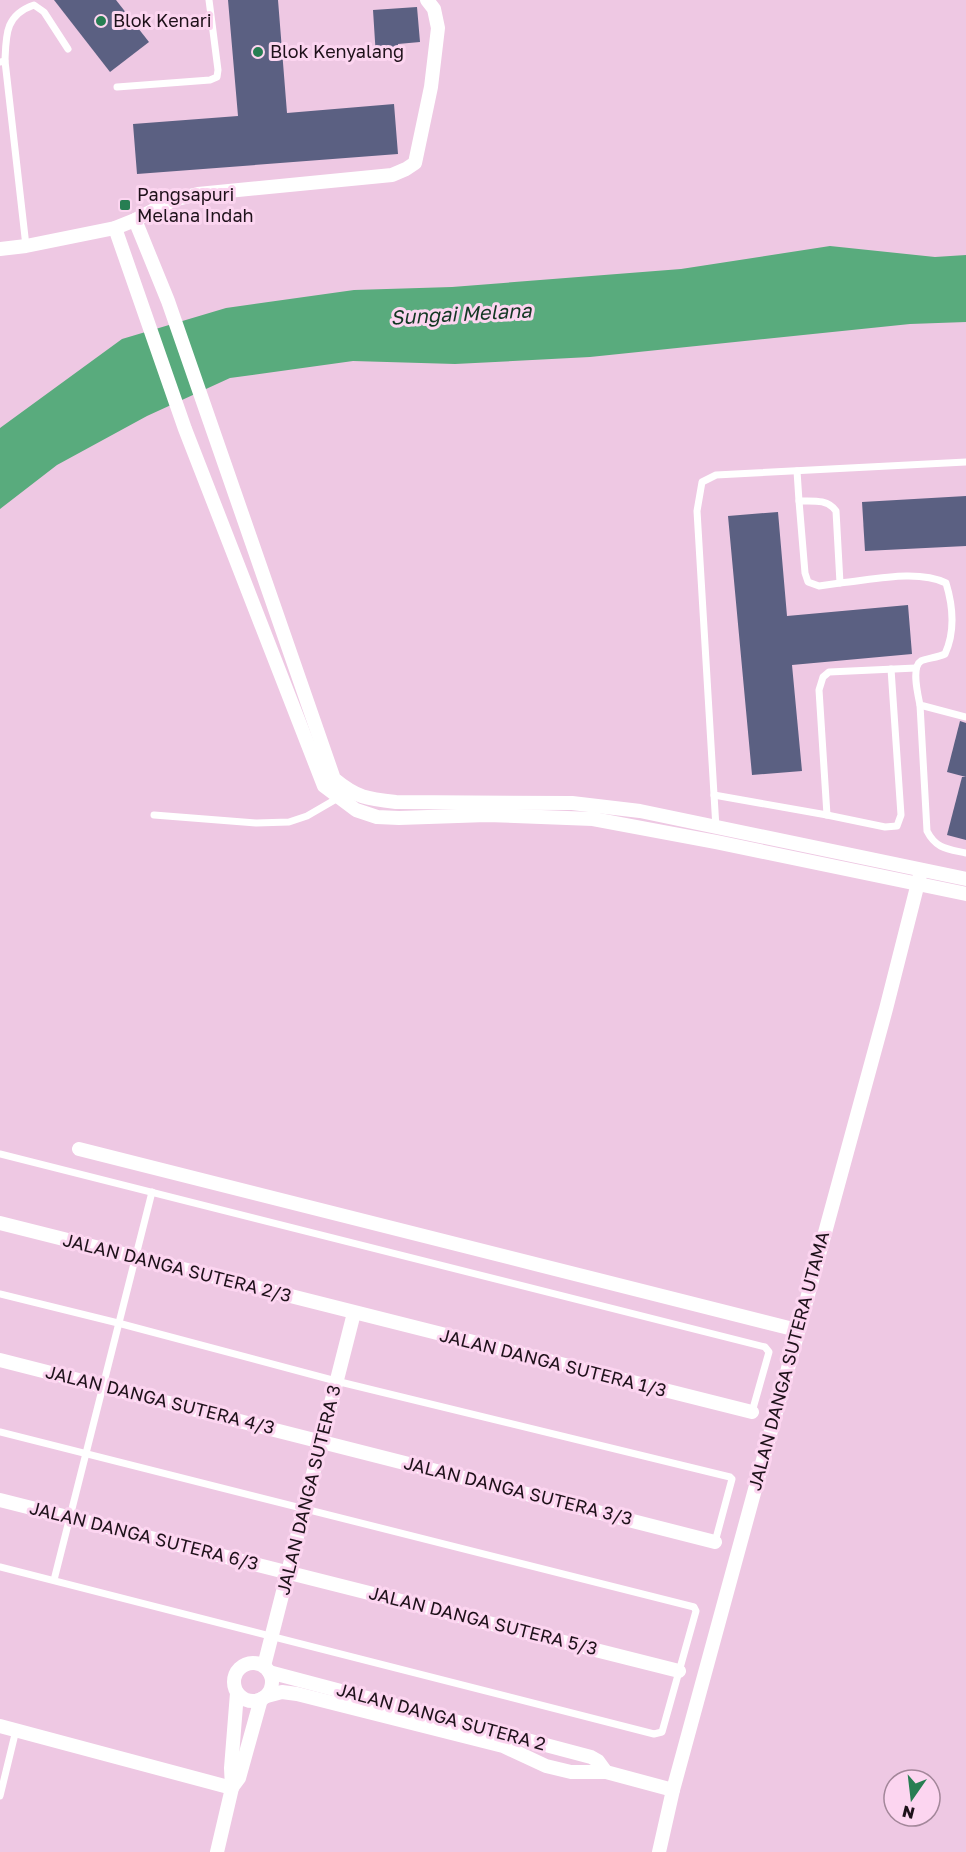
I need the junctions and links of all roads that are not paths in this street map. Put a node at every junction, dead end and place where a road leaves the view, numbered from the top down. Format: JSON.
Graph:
{"nodes":[{"id":1,"x":209,"y":0,"type":"edge"},
{"id":2,"x":427,"y":0,"type":"edge"},
{"id":3,"x":68,"y":49,"type":"dead end"},
{"id":4,"x":2,"y":62,"type":"edge"},
{"id":5,"x":117,"y":87,"type":"dead end"},
{"id":6,"x":135,"y":220,"type":"junction"},
{"id":7,"x":115,"y":228,"type":"junction"},
{"id":8,"x":26,"y":246,"type":"junction"},
{"id":9,"x":0,"y":249,"type":"edge"},
{"id":10,"x":966,"y":462,"type":"edge"},
{"id":11,"x":797,"y":471,"type":"junction"},
{"id":12,"x":799,"y":501,"type":"junction"},
{"id":13,"x":840,"y":583,"type":"junction"},
{"id":14,"x":916,"y":668,"type":"junction"},
{"id":15,"x":891,"y":669,"type":"junction"},
{"id":16,"x":920,"y":705,"type":"junction"},
{"id":17,"x":966,"y":717,"type":"edge"},
{"id":18,"x":714,"y":795,"type":"junction"},
{"id":19,"x":338,"y":798,"type":"junction"},
{"id":20,"x":154,"y":815,"type":"dead end"},
{"id":21,"x":827,"y":815,"type":"junction"},
{"id":22,"x":716,"y":827,"type":"junction"},
{"id":23,"x":716,"y":842,"type":"junction"},
{"id":24,"x":966,"y":853,"type":"edge"},
{"id":25,"x":920,"y":877,"type":"junction"},
{"id":26,"x":966,"y":879,"type":"edge"},
{"id":27,"x":966,"y":894,"type":"edge"},
{"id":28,"x":79,"y":1149,"type":"dead end"},
{"id":29,"x":0,"y":1154,"type":"edge"},
{"id":30,"x":152,"y":1192,"type":"junction"},
{"id":31,"x":0,"y":1223,"type":"edge"},
{"id":32,"x":135,"y":1257,"type":"junction"},
{"id":33,"x":0,"y":1294,"type":"edge"},
{"id":34,"x":354,"y":1313,"type":"junction"},
{"id":35,"x":118,"y":1323,"type":"junction"},
{"id":36,"x":797,"y":1330,"type":"junction"},
{"id":37,"x":0,"y":1360,"type":"edge"},
{"id":38,"x":336,"y":1381,"type":"junction"},
{"id":39,"x":101,"y":1387,"type":"junction"},
{"id":40,"x":752,"y":1412,"type":"joint"},
{"id":41,"x":0,"y":1432,"type":"edge"},
{"id":42,"x":321,"y":1440,"type":"junction"},
{"id":43,"x":85,"y":1453,"type":"junction"},
{"id":44,"x":0,"y":1500,"type":"edge"},
{"id":45,"x":304,"y":1508,"type":"junction"},
{"id":46,"x":69,"y":1517,"type":"junction"},
{"id":47,"x":715,"y":1542,"type":"joint"},
{"id":48,"x":0,"y":1567,"type":"edge"},
{"id":49,"x":288,"y":1572,"type":"junction"},
{"id":50,"x":54,"y":1580,"type":"junction"},
{"id":51,"x":272,"y":1635,"type":"junction"},
{"id":52,"x":267,"y":1669,"type":"junction"},
{"id":53,"x":679,"y":1671,"type":"junction"},
{"id":54,"x":237,"y":1693,"type":"junction"},
{"id":55,"x":264,"y":1698,"type":"junction"},
{"id":56,"x":0,"y":1726,"type":"edge"},
{"id":57,"x":16,"y":1730,"type":"junction"},
{"id":58,"x":606,"y":1772,"type":"junction"},
{"id":59,"x":232,"y":1788,"type":"junction"},
{"id":60,"x":673,"y":1790,"type":"junction"},
{"id":61,"x":0,"y":1796,"type":"edge"},
{"id":62,"x":217,"y":1852,"type":"edge"},
{"id":63,"x":658,"y":1852,"type":"edge"}],
"edges":[{"from":1,"to":5,"type":"lane"},
{"from":2,"to":6,"type":"street"},
{"from":3,"to":4,"type":"lane"},
{"from":4,"to":8,"type":"lane"},
{"from":6,"to":7,"type":"street"},
{"from":6,"to":22,"type":"street"},
{"from":7,"to":8,"type":"street"},
{"from":7,"to":19,"type":"street"},
{"from":8,"to":9,"type":"street"},
{"from":10,"to":11,"type":"lane"},
{"from":11,"to":12,"type":"lane"},
{"from":11,"to":18,"type":"lane"},
{"from":12,"to":13,"type":"lane"},
{"from":12,"to":13,"type":"lane"},
{"from":13,"to":14,"type":"lane"},
{"from":14,"to":15,"type":"lane"},
{"from":14,"to":16,"type":"lane"},
{"from":15,"to":21,"type":"lane"},
{"from":15,"to":21,"type":"lane"},
{"from":16,"to":17,"type":"lane"},
{"from":16,"to":24,"type":"lane"},
{"from":18,"to":21,"type":"lane"},
{"from":18,"to":22,"type":"lane"},
{"from":19,"to":20,"type":"lane"},
{"from":19,"to":23,"type":"street"},
{"from":22,"to":23,"type":"lane"},
{"from":22,"to":25,"type":"street"},
{"from":23,"to":25,"type":"street"},
{"from":25,"to":26,"type":"street"},
{"from":25,"to":27,"type":"street"},
{"from":25,"to":36,"type":"street","name":"JALAN DANGA SUTERA UTAMA"},
{"from":28,"to":36,"type":"street"},
{"from":29,"to":30,"type":"lane"},
{"from":30,"to":32,"type":"lane"},
{"from":30,"to":40,"type":"lane"},
{"from":31,"to":32,"type":"street","name":"JALAN DANGA SUTERA 2/3"},
{"from":32,"to":34,"type":"street","name":"JALAN DANGA SUTERA 2/3"},
{"from":32,"to":35,"type":"lane"},
{"from":33,"to":35,"type":"lane"},
{"from":34,"to":38,"type":"street","name":"JALAN DANGA SUTERA 3"},
{"from":34,"to":40,"type":"street","name":"JALAN DANGA SUTERA 1/3"},
{"from":35,"to":38,"type":"lane"},
{"from":35,"to":39,"type":"lane"},
{"from":36,"to":60,"type":"street","name":"JALAN DANGA SUTERA UTAMA"},
{"from":37,"to":39,"type":"street","name":"JALAN DANGA SUTERA 4/3"},
{"from":38,"to":42,"type":"street","name":"JALAN DANGA SUTERA 3"},
{"from":38,"to":47,"type":"lane"},
{"from":39,"to":42,"type":"street","name":"JALAN DANGA SUTERA 4/3"},
{"from":39,"to":43,"type":"lane"},
{"from":41,"to":43,"type":"lane"},
{"from":42,"to":45,"type":"street","name":"JALAN DANGA SUTERA 3"},
{"from":42,"to":47,"type":"street","name":"JALAN DANGA SUTERA 3/3"},
{"from":43,"to":45,"type":"lane"},
{"from":43,"to":46,"type":"lane"},
{"from":44,"to":46,"type":"street","name":"JALAN DANGA SUTERA 6/3"},
{"from":45,"to":49,"type":"street","name":"JALAN DANGA SUTERA 3"},
{"from":45,"to":53,"type":"lane"},
{"from":46,"to":49,"type":"street","name":"JALAN DANGA SUTERA 6/3"},
{"from":46,"to":50,"type":"lane"},
{"from":48,"to":50,"type":"lane"},
{"from":49,"to":51,"type":"street","name":"JALAN DANGA SUTERA 3"},
{"from":49,"to":53,"type":"street","name":"JALAN DANGA SUTERA 5/3"},
{"from":50,"to":51,"type":"lane"},
{"from":51,"to":52,"type":"street","name":"JALAN DANGA SUTERA 3"},
{"from":51,"to":53,"type":"lane"},
{"from":52,"to":54,"type":"street"},
{"from":52,"to":55,"type":"street"},
{"from":52,"to":58,"type":"street","name":"JALAN DANGA SUTERA 2"},
{"from":54,"to":55,"type":"street"},
{"from":54,"to":59,"type":"street"},
{"from":55,"to":58,"type":"street","name":"JALAN DANGA SUTERA 2"},
{"from":55,"to":59,"type":"street"},
{"from":56,"to":57,"type":"street"},
{"from":57,"to":59,"type":"street"},
{"from":57,"to":61,"type":"lane"},
{"from":58,"to":60,"type":"street","name":"JALAN DANGA SUTERA 2"},
{"from":59,"to":62,"type":"street"},
{"from":60,"to":63,"type":"street","name":"JALAN DANGA SUTERA UTAMA"}]}
